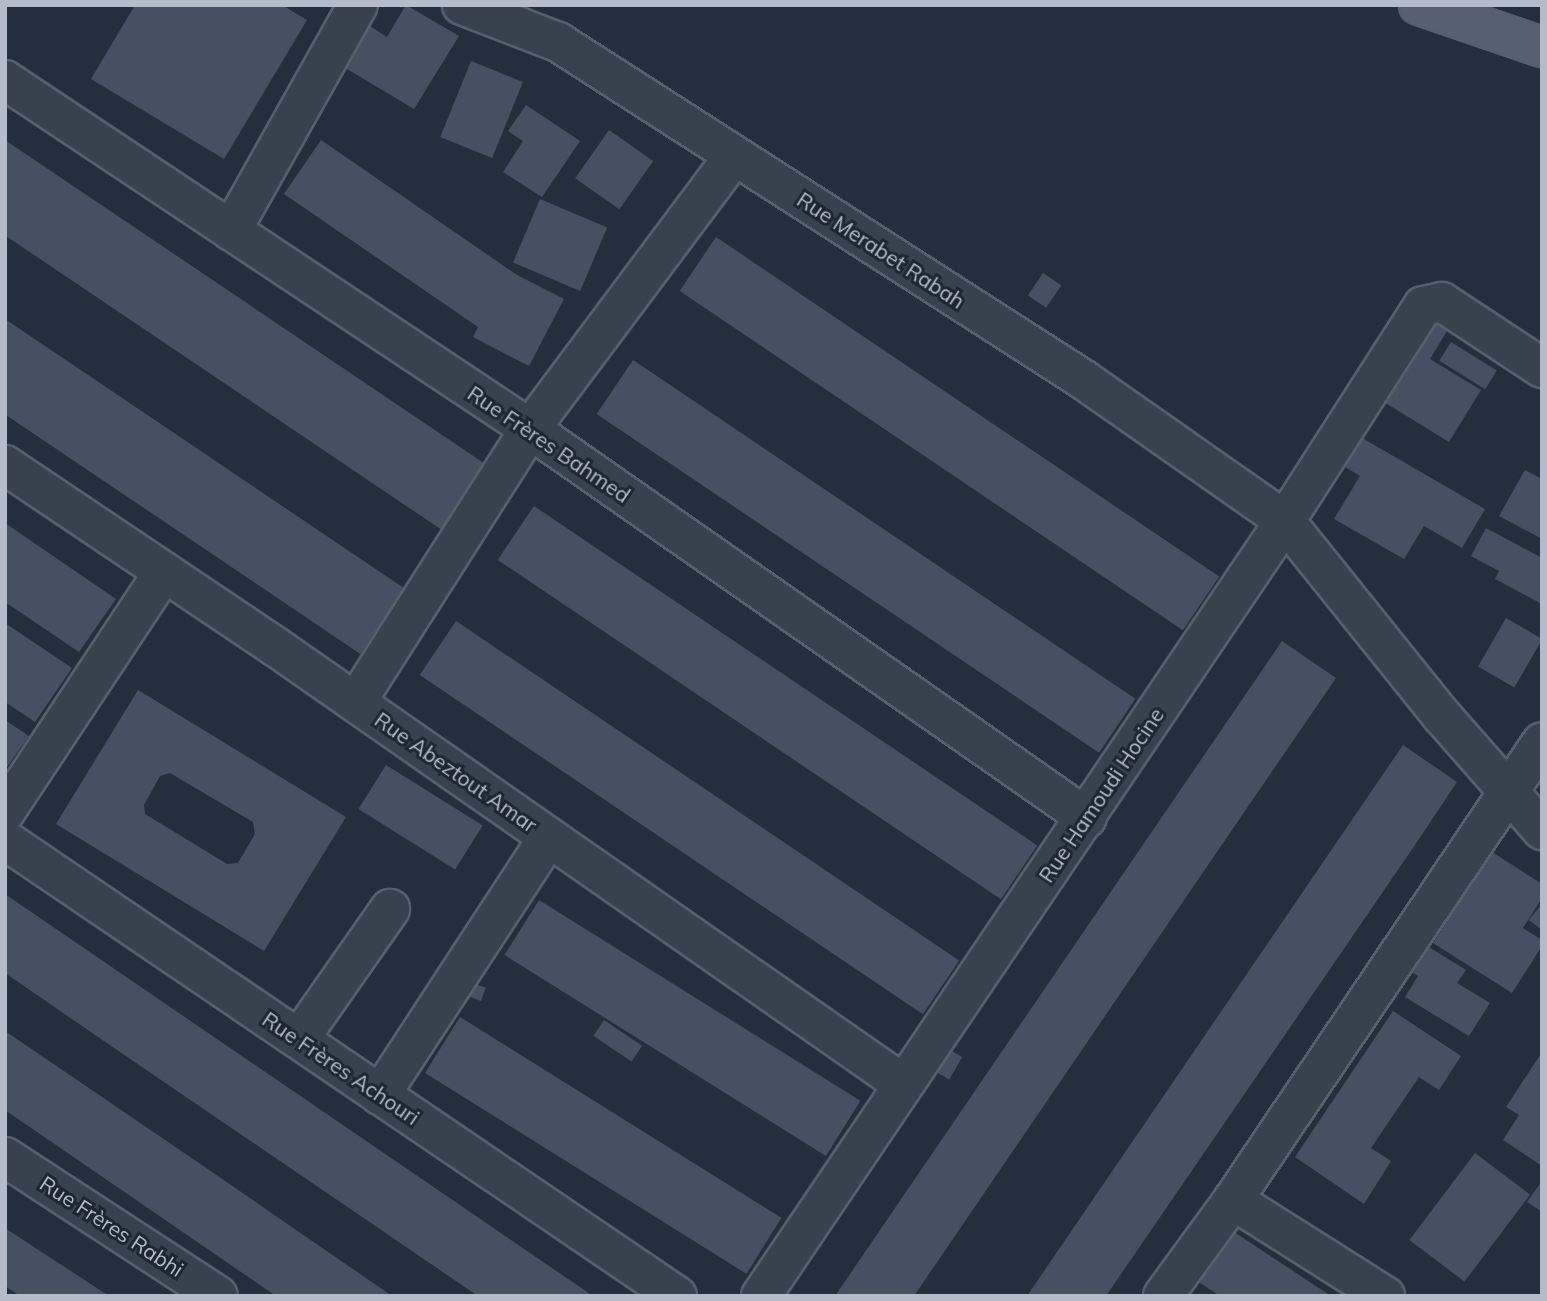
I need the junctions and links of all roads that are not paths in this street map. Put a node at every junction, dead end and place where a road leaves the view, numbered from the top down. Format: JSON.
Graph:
{"nodes":[{"id":1,"x":358,"y":5,"type":"edge"},
{"id":2,"x":463,"y":5,"type":"edge"},
{"id":3,"x":1419,"y":5,"type":"edge"},
{"id":4,"x":1542,"y":47,"type":"edge"},
{"id":5,"x":5,"y":80,"type":"edge"},
{"id":6,"x":734,"y":156,"type":"junction"},
{"id":7,"x":230,"y":231,"type":"junction"},
{"id":8,"x":1542,"y":368,"type":"edge"},
{"id":9,"x":530,"y":429,"type":"junction"},
{"id":10,"x":5,"y":465,"type":"edge"},
{"id":11,"x":1285,"y":521,"type":"junction"},
{"id":12,"x":164,"y":572,"type":"junction"},
{"id":13,"x":355,"y":702,"type":"junction"},
{"id":14,"x":1542,"y":742,"type":"edge"},
{"id":15,"x":1508,"y":792,"type":"junction"},
{"id":16,"x":5,"y":812,"type":"edge"},
{"id":17,"x":1087,"y":818,"type":"junction"},
{"id":18,"x":1542,"y":830,"type":"edge"},
{"id":19,"x":550,"y":837,"type":"junction"},
{"id":20,"x":5,"y":840,"type":"edge"},
{"id":21,"x":390,"y":909,"type":"dead end"},
{"id":22,"x":299,"y":1039,"type":"junction"},
{"id":23,"x":903,"y":1084,"type":"junction"},
{"id":24,"x":380,"y":1095,"type":"junction"},
{"id":25,"x":5,"y":1157,"type":"edge"},
{"id":26,"x":1233,"y":1200,"type":"junction"},
{"id":27,"x":218,"y":1296,"type":"edge"},
{"id":28,"x":677,"y":1296,"type":"edge"},
{"id":29,"x":761,"y":1296,"type":"edge"},
{"id":30,"x":1163,"y":1296,"type":"edge"},
{"id":31,"x":1385,"y":1296,"type":"edge"}],
"edges":[{"from":1,"to":7,"type":"street"},
{"from":2,"to":6,"type":"street","name":"Rue Merabet Rabah"},
{"from":3,"to":4,"type":"main road"},
{"from":5,"to":7,"type":"street","name":"Rue Frères Bahmed"},
{"from":6,"to":9,"type":"street"},
{"from":6,"to":11,"type":"street","name":"Rue Merabet Rabah"},
{"from":7,"to":9,"type":"street","name":"Rue Frères Bahmed"},
{"from":8,"to":11,"type":"street","name":"Rue Hamoudi Hocine"},
{"from":9,"to":13,"type":"street"},
{"from":9,"to":17,"type":"street","name":"Rue Frères Bahmed"},
{"from":10,"to":12,"type":"street","name":"Rue Abeztout Amar"},
{"from":11,"to":15,"type":"street","name":"Rue Merabet Rabah"},
{"from":11,"to":17,"type":"street","name":"Rue Hamoudi Hocine"},
{"from":12,"to":13,"type":"street","name":"Rue Abeztout Amar"},
{"from":12,"to":16,"type":"street"},
{"from":13,"to":19,"type":"street","name":"Rue Abeztout Amar"},
{"from":14,"to":15,"type":"street"},
{"from":15,"to":18,"type":"street","name":"Rue Merabet Rabah"},
{"from":15,"to":26,"type":"street"},
{"from":17,"to":23,"type":"street","name":"Rue Hamoudi Hocine"},
{"from":19,"to":23,"type":"street","name":"Rue Abeztout Amar"},
{"from":19,"to":24,"type":"street"},
{"from":20,"to":22,"type":"street","name":"Rue Frères Achouri"},
{"from":21,"to":22,"type":"street"},
{"from":22,"to":24,"type":"street","name":"Rue Frères Achouri"},
{"from":23,"to":29,"type":"street","name":"Rue Hamoudi Hocine"},
{"from":24,"to":28,"type":"street","name":"Rue Frères Achouri"},
{"from":25,"to":27,"type":"street","name":"Rue Frères Rabhi"},
{"from":26,"to":30,"type":"street"},
{"from":26,"to":31,"type":"street"}]}
